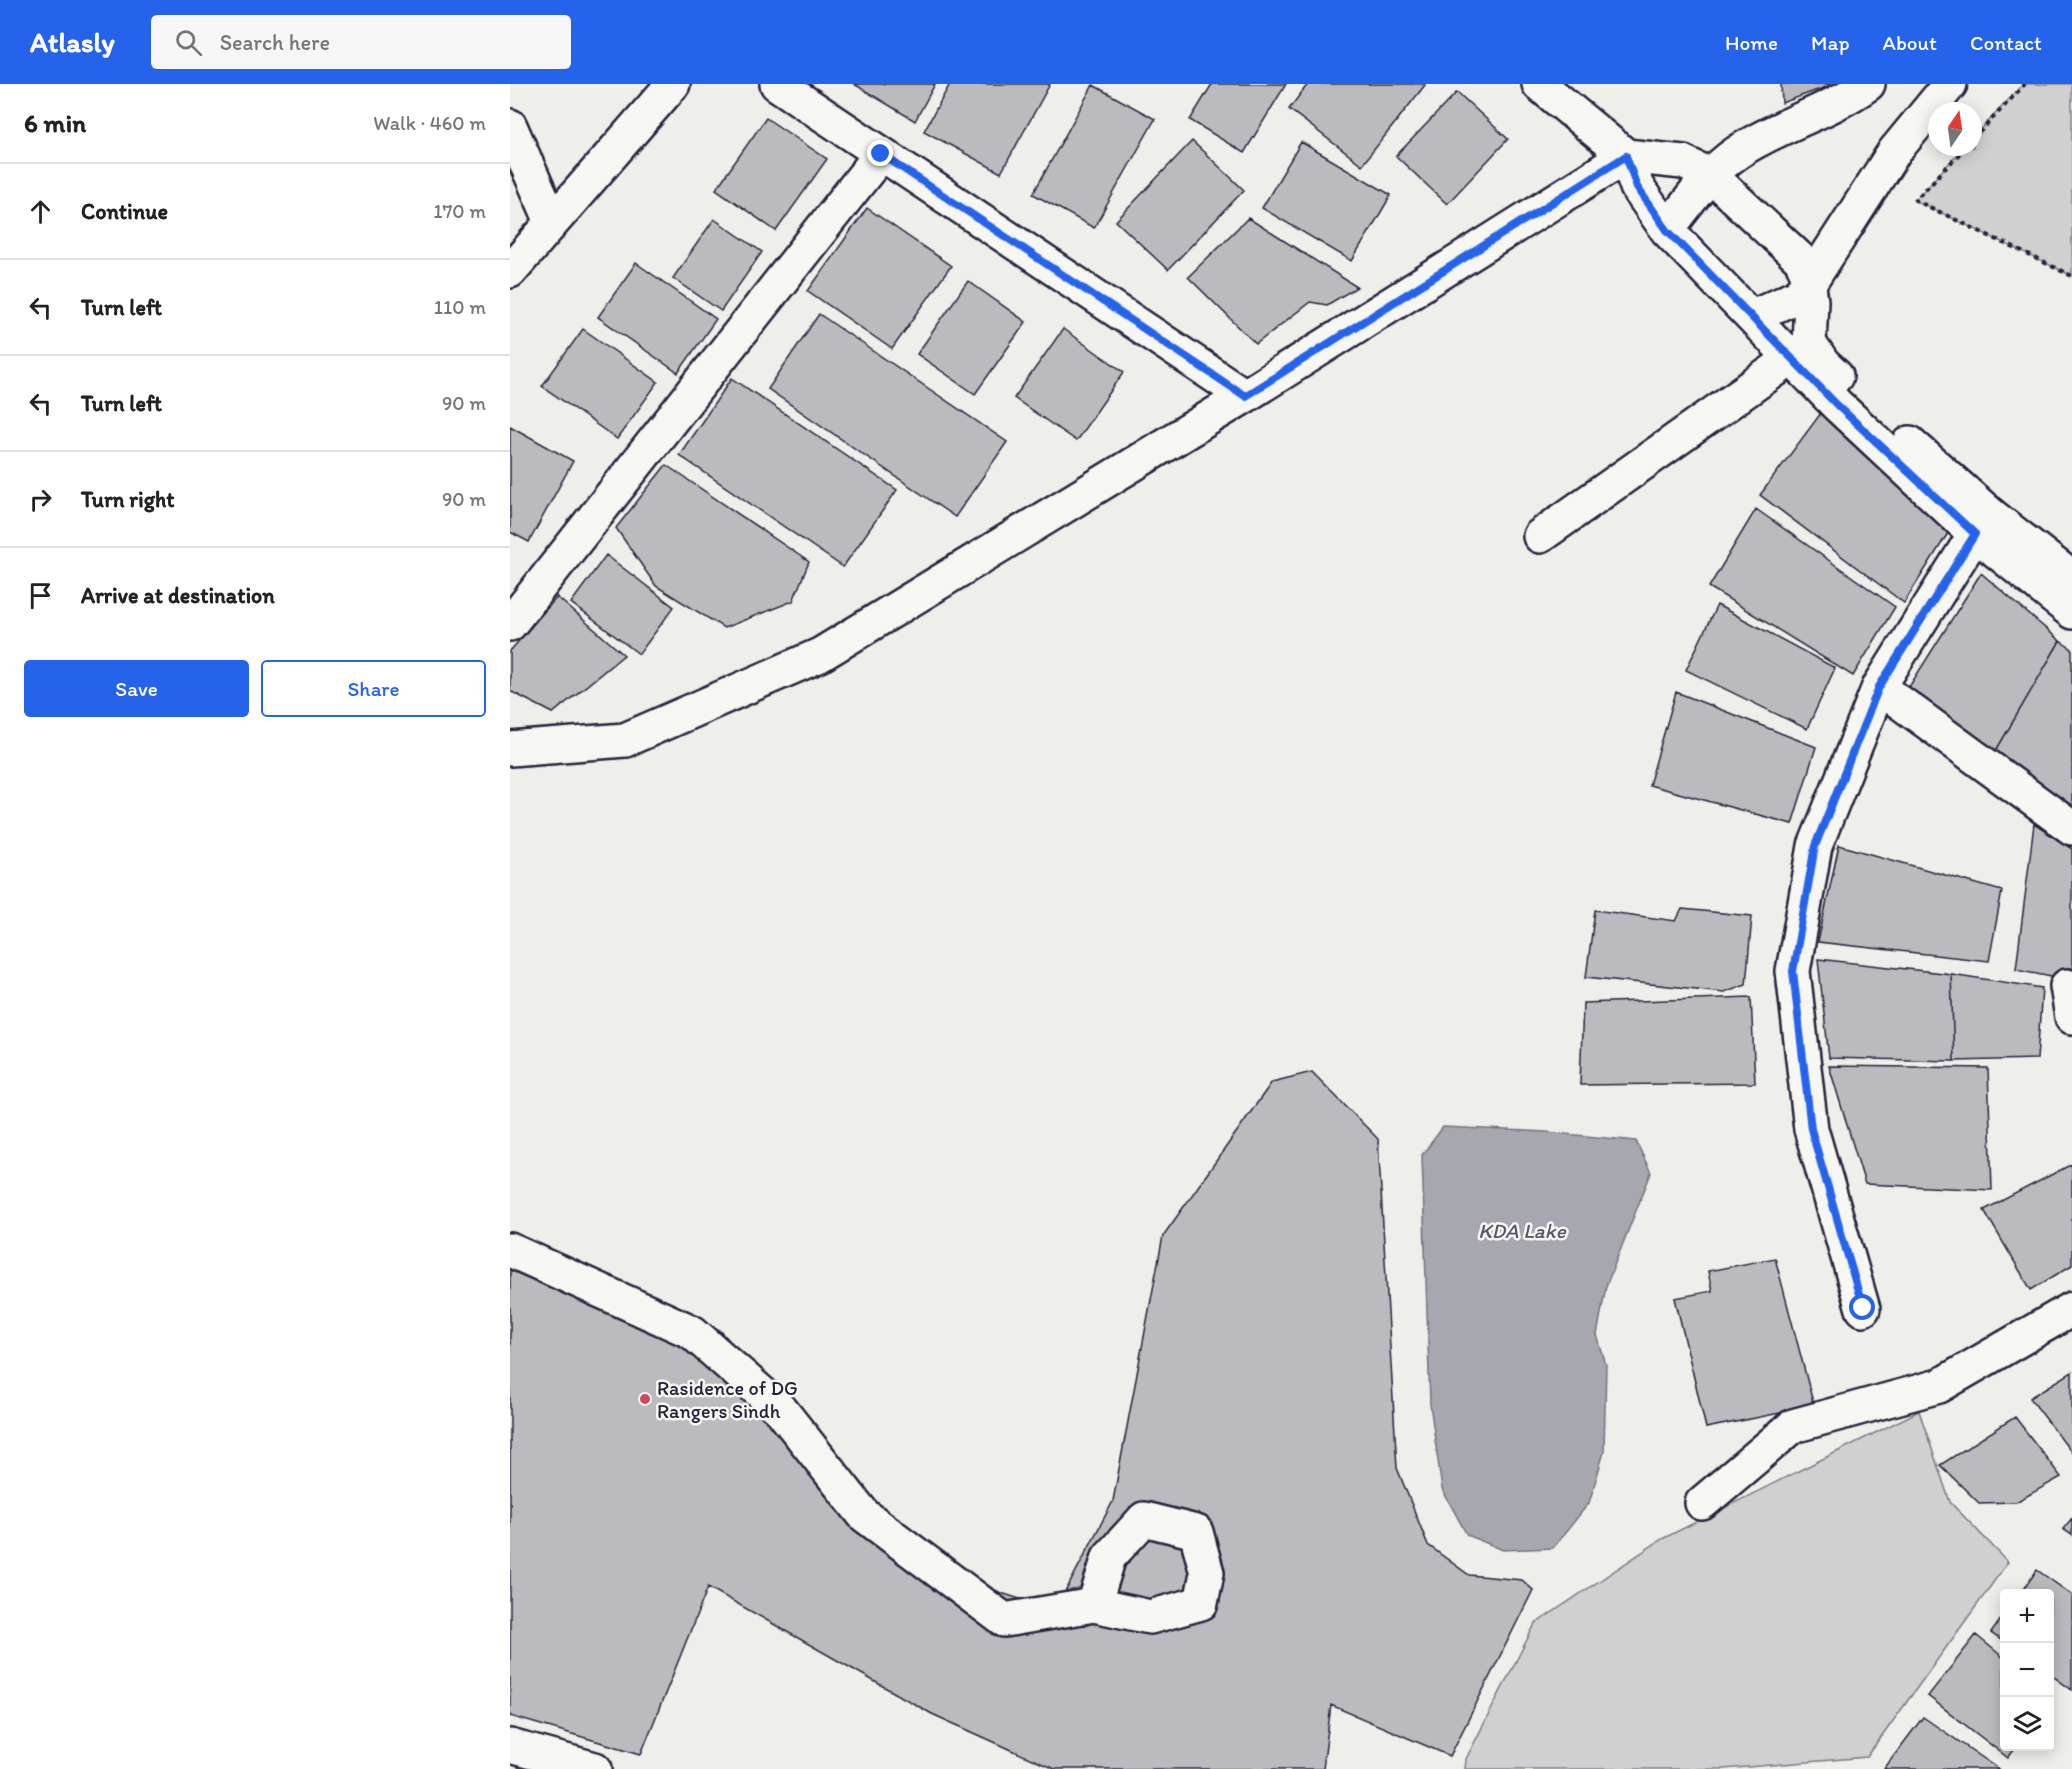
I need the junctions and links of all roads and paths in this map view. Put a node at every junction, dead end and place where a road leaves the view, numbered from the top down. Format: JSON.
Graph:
{"nodes":[{"id":1,"x":673,"y":84,"type":"edge"},
{"id":2,"x":777,"y":84,"type":"edge"},
{"id":3,"x":1539,"y":84,"type":"edge"},
{"id":4,"x":1868,"y":84,"type":"edge"},
{"id":5,"x":1950,"y":84,"type":"edge"},
{"id":6,"x":2025,"y":84,"type":"edge"},
{"id":7,"x":510,"y":126,"type":"edge"},
{"id":8,"x":1982,"y":129,"type":"edge"},
{"id":9,"x":881,"y":154,"type":"junction"},
{"id":10,"x":1626,"y":156,"type":"junction"},
{"id":11,"x":1957,"y":156,"type":"edge"},
{"id":12,"x":1710,"y":175,"type":"junction"},
{"id":13,"x":552,"y":222,"type":"junction"},
{"id":14,"x":1667,"y":230,"type":"junction"},
{"id":15,"x":510,"y":271,"type":"edge"},
{"id":16,"x":2072,"y":276,"type":"edge"},
{"id":17,"x":1809,"y":284,"type":"junction"},
{"id":18,"x":1753,"y":316,"type":"junction"},
{"id":19,"x":1800,"y":350,"type":"junction"},
{"id":20,"x":1245,"y":396,"type":"junction"},
{"id":21,"x":1983,"y":525,"type":"junction"},
{"id":22,"x":1540,"y":536,"type":"dead end"},
{"id":23,"x":2072,"y":578,"type":"edge"},
{"id":24,"x":2072,"y":612,"type":"edge"},
{"id":25,"x":510,"y":624,"type":"edge"},
{"id":26,"x":1879,"y":687,"type":"junction"},
{"id":27,"x":510,"y":748,"type":"edge"},
{"id":28,"x":2072,"y":828,"type":"edge"},
{"id":29,"x":510,"y":1250,"type":"edge"},
{"id":30,"x":1863,"y":1308,"type":"dead end"},
{"id":31,"x":2072,"y":1308,"type":"edge"},
{"id":32,"x":1702,"y":1503,"type":"dead end"},
{"id":33,"x":1094,"y":1605,"type":"dead end"},
{"id":34,"x":510,"y":1746,"type":"edge"},
{"id":35,"x":595,"y":1769,"type":"edge"}],
"edges":[{"from":1,"to":13,"type":"street"},
{"from":2,"to":9,"type":"street"},
{"from":3,"to":10,"type":"street"},
{"from":4,"to":12,"type":"street"},
{"from":5,"to":17,"type":"street"},
{"from":6,"to":8,"type":"path"},
{"from":7,"to":13,"type":"street"},
{"from":9,"to":20,"type":"street"},
{"from":9,"to":25,"type":"street"},
{"from":10,"to":12,"type":"street"},
{"from":10,"to":14,"type":"street"},
{"from":10,"to":20,"type":"street"},
{"from":11,"to":16,"type":"path"},
{"from":12,"to":14,"type":"street"},
{"from":12,"to":17,"type":"street"},
{"from":13,"to":15,"type":"street"},
{"from":14,"to":18,"type":"street"},
{"from":17,"to":18,"type":"street"},
{"from":17,"to":19,"type":"street"},
{"from":18,"to":19,"type":"street"},
{"from":19,"to":21,"type":"street"},
{"from":19,"to":22,"type":"street"},
{"from":20,"to":27,"type":"street"},
{"from":21,"to":23,"type":"street"},
{"from":21,"to":24,"type":"street"},
{"from":21,"to":26,"type":"street"},
{"from":26,"to":28,"type":"street"},
{"from":26,"to":30,"type":"street"},
{"from":29,"to":33,"type":"street"},
{"from":31,"to":32,"type":"street"},
{"from":34,"to":35,"type":"street"}]}
